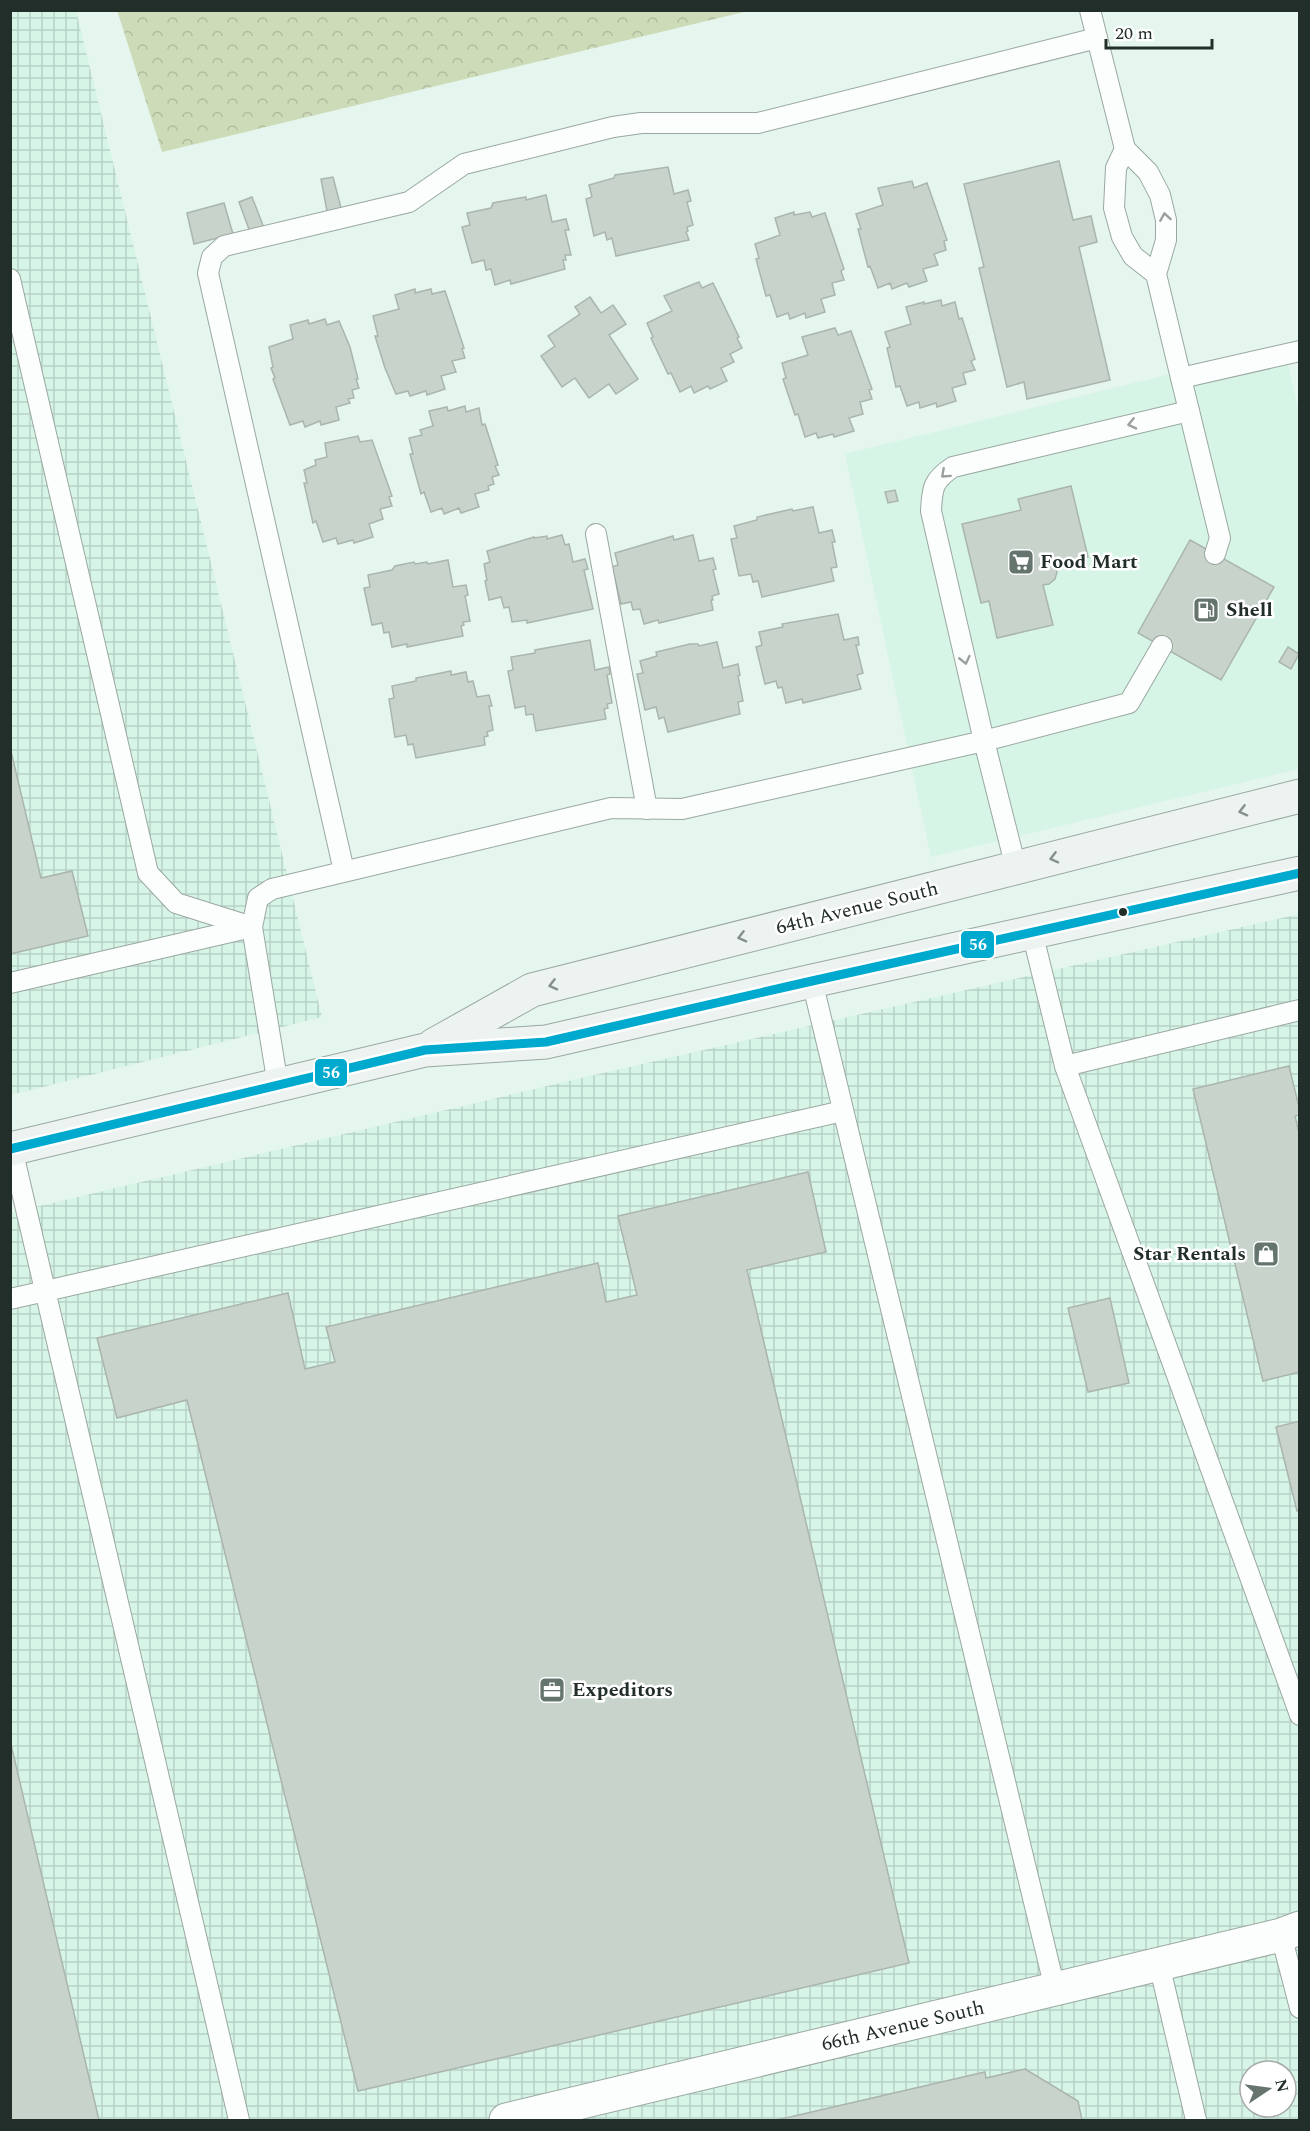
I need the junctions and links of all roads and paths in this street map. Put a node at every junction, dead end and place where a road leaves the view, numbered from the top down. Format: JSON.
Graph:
{"nodes":[{"id":1,"x":1090,"y":10,"type":"edge"},
{"id":2,"x":1097,"y":38,"type":"junction"},
{"id":3,"x":1125,"y":150,"type":"junction"},
{"id":4,"x":1156,"y":274,"type":"junction"},
{"id":5,"x":10,"y":279,"type":"edge"},
{"id":6,"x":1299,"y":351,"type":"edge"},
{"id":7,"x":1181,"y":378,"type":"junction"},
{"id":8,"x":1189,"y":411,"type":"junction"},
{"id":9,"x":597,"y":534,"type":"dead end"},
{"id":10,"x":1215,"y":554,"type":"dead end"},
{"id":11,"x":1162,"y":646,"type":"dead end"},
{"id":12,"x":984,"y":741,"type":"junction"},
{"id":13,"x":1299,"y":796,"type":"edge"},
{"id":14,"x":647,"y":809,"type":"junction"},
{"id":15,"x":1016,"y":868,"type":"junction"},
{"id":16,"x":344,"y":871,"type":"junction"},
{"id":17,"x":1299,"y":873,"type":"edge"},
{"id":18,"x":252,"y":927,"type":"junction"},
{"id":19,"x":1032,"y":932,"type":"junction"},
{"id":20,"x":812,"y":981,"type":"junction"},
{"id":21,"x":10,"y":983,"type":"edge"},
{"id":22,"x":1299,"y":1010,"type":"edge"},
{"id":23,"x":425,"y":1050,"type":"junction"},
{"id":24,"x":1065,"y":1066,"type":"junction"},
{"id":25,"x":278,"y":1085,"type":"junction"},
{"id":26,"x":843,"y":1111,"type":"junction"},
{"id":27,"x":11,"y":1149,"type":"edge"},
{"id":28,"x":45,"y":1291,"type":"junction"},
{"id":29,"x":10,"y":1299,"type":"edge"},
{"id":30,"x":1299,"y":1715,"type":"edge"},
{"id":31,"x":1290,"y":1932,"type":"edge"},
{"id":32,"x":1159,"y":1964,"type":"junction"},
{"id":33,"x":1055,"y":1989,"type":"junction"},
{"id":34,"x":1299,"y":2008,"type":"edge"},
{"id":35,"x":508,"y":2120,"type":"edge"},
{"id":36,"x":239,"y":2121,"type":"edge"},
{"id":37,"x":1196,"y":2121,"type":"edge"}],
"edges":[{"from":1,"to":2,"type":"lane"},
{"from":2,"to":3,"type":"lane"},
{"from":2,"to":16,"type":"lane"},
{"from":4,"to":3,"type":"lane","one_way":true},
{"from":3,"to":4,"type":"lane"},
{"from":4,"to":7,"type":"lane"},
{"from":5,"to":18,"type":"lane"},
{"from":6,"to":7,"type":"lane"},
{"from":7,"to":8,"type":"lane"},
{"from":8,"to":10,"type":"lane"},
{"from":8,"to":12,"type":"lane","one_way":true},
{"from":9,"to":14,"type":"lane"},
{"from":11,"to":12,"type":"lane"},
{"from":12,"to":14,"type":"lane"},
{"from":12,"to":15,"type":"lane"},
{"from":13,"to":15,"type":"street","name":"64th Avenue South","one_way":true},
{"from":14,"to":16,"type":"lane"},
{"from":15,"to":23,"type":"street","name":"64th Avenue South","one_way":true},
{"from":16,"to":18,"type":"lane"},
{"from":17,"to":19,"type":"street","name":"64th Avenue South"},
{"from":18,"to":21,"type":"lane"},
{"from":18,"to":25,"type":"lane"},
{"from":19,"to":20,"type":"street","name":"64th Avenue South"},
{"from":19,"to":24,"type":"lane"},
{"from":20,"to":23,"type":"street","name":"64th Avenue South"},
{"from":20,"to":26,"type":"lane"},
{"from":22,"to":24,"type":"lane"},
{"from":23,"to":25,"type":"street","name":"64th Avenue South"},
{"from":24,"to":30,"type":"lane"},
{"from":25,"to":27,"type":"street","name":"64th Avenue South"},
{"from":26,"to":28,"type":"lane"},
{"from":26,"to":33,"type":"lane"},
{"from":27,"to":28,"type":"lane"},
{"from":28,"to":29,"type":"lane"},
{"from":28,"to":36,"type":"lane"},
{"from":31,"to":32,"type":"street","name":"66th Avenue South"},
{"from":31,"to":34,"type":"lane"},
{"from":32,"to":33,"type":"street","name":"66th Avenue South"},
{"from":32,"to":37,"type":"lane"},
{"from":33,"to":35,"type":"street","name":"66th Avenue South"}]}
